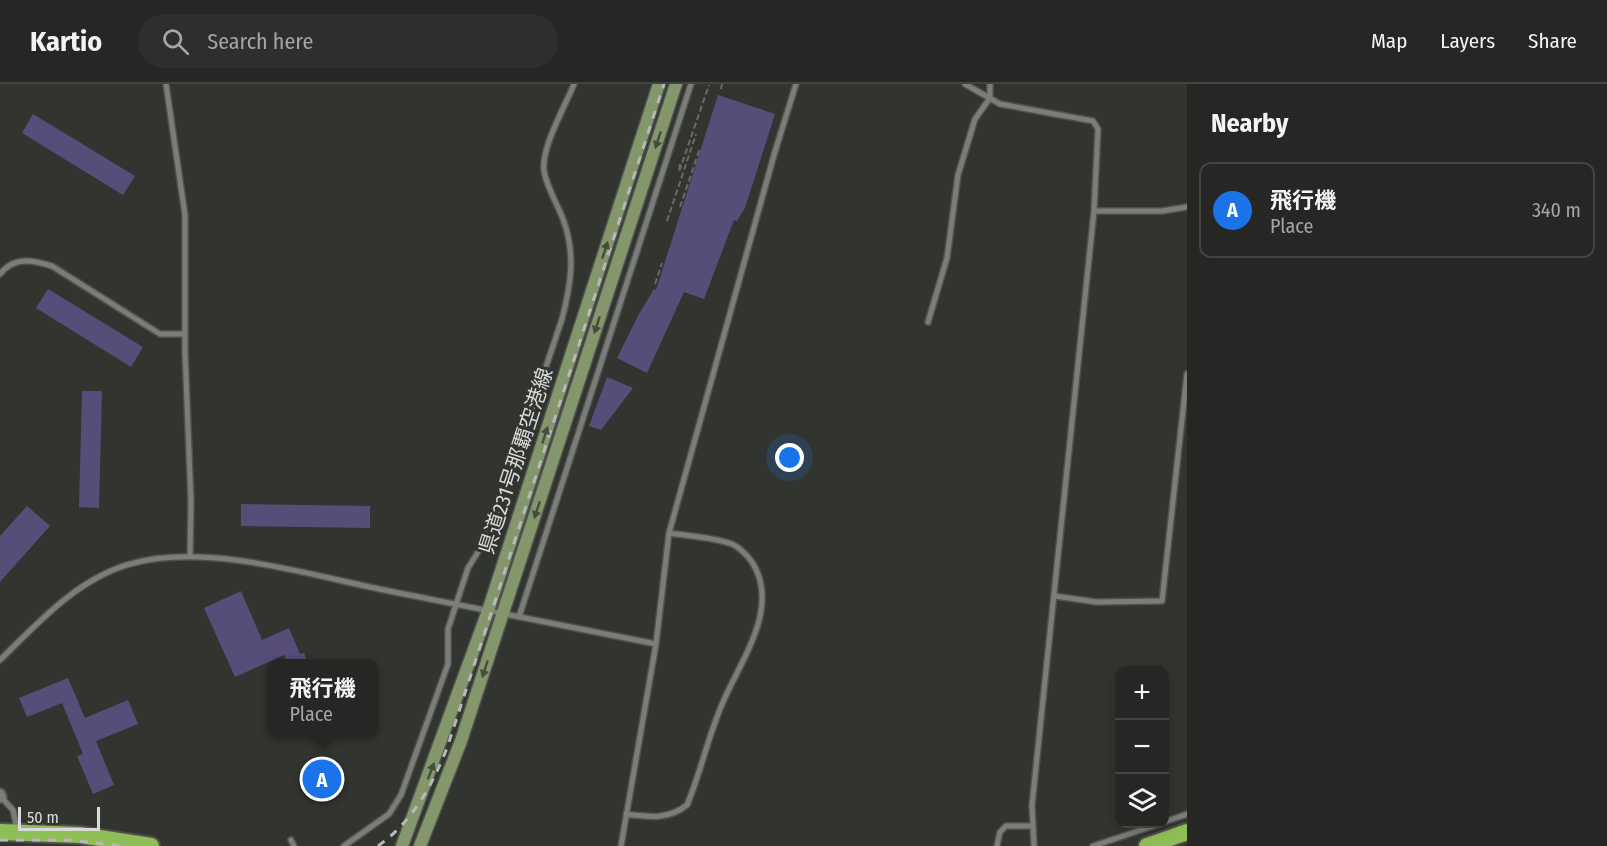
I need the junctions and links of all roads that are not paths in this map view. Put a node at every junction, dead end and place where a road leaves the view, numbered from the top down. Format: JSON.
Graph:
{"nodes":[{"id":1,"x":166,"y":84,"type":"edge"},
{"id":2,"x":574,"y":84,"type":"edge"},
{"id":3,"x":659,"y":84,"type":"edge"},
{"id":4,"x":676,"y":84,"type":"edge"},
{"id":5,"x":690,"y":84,"type":"edge"},
{"id":6,"x":796,"y":84,"type":"edge"},
{"id":7,"x":965,"y":84,"type":"edge"},
{"id":8,"x":990,"y":84,"type":"edge"},
{"id":9,"x":990,"y":98,"type":"junction"},
{"id":10,"x":1187,"y":207,"type":"edge"},
{"id":11,"x":1094,"y":211,"type":"junction"},
{"id":12,"x":0,"y":274,"type":"edge"},
{"id":13,"x":928,"y":322,"type":"dead end"},
{"id":14,"x":185,"y":334,"type":"junction"},
{"id":15,"x":1187,"y":374,"type":"edge"},
{"id":16,"x":669,"y":533,"type":"junction"},
{"id":17,"x":190,"y":556,"type":"junction"},
{"id":18,"x":1055,"y":596,"type":"junction"},
{"id":19,"x":456,"y":604,"type":"junction"},
{"id":20,"x":488,"y":611,"type":"junction"},
{"id":21,"x":503,"y":614,"type":"junction"},
{"id":22,"x":519,"y":617,"type":"junction"},
{"id":23,"x":656,"y":644,"type":"junction"},
{"id":24,"x":0,"y":660,"type":"edge"},
{"id":25,"x":0,"y":795,"type":"edge"},
{"id":26,"x":626,"y":814,"type":"junction"},
{"id":27,"x":1187,"y":814,"type":"edge"},
{"id":28,"x":1169,"y":820,"type":"edge"},
{"id":29,"x":409,"y":825,"type":"junction"},
{"id":30,"x":1032,"y":826,"type":"junction"},
{"id":31,"x":1147,"y":828,"type":"edge"},
{"id":32,"x":1187,"y":832,"type":"edge"},
{"id":33,"x":11,"y":837,"type":"edge"},
{"id":34,"x":151,"y":846,"type":"edge"},
{"id":35,"x":344,"y":846,"type":"edge"},
{"id":36,"x":396,"y":846,"type":"edge"},
{"id":37,"x":402,"y":846,"type":"edge"},
{"id":38,"x":420,"y":846,"type":"edge"},
{"id":39,"x":621,"y":846,"type":"edge"},
{"id":40,"x":997,"y":846,"type":"edge"},
{"id":41,"x":1034,"y":846,"type":"edge"},
{"id":42,"x":1093,"y":846,"type":"edge"},
{"id":43,"x":1147,"y":846,"type":"edge"}],
"edges":[{"from":1,"to":14,"type":"lane"},
{"from":2,"to":19,"type":"lane"},
{"from":20,"to":3,"type":"main road","name":"県道231号那覇空港線","one_way":true},
{"from":4,"to":21,"type":"main road","name":"県道231号那覇空港線","one_way":true},
{"from":5,"to":22,"type":"lane"},
{"from":6,"to":16,"type":"lane"},
{"from":7,"to":9,"type":"lane"},
{"from":8,"to":9,"type":"lane"},
{"from":9,"to":11,"type":"lane"},
{"from":9,"to":13,"type":"lane"},
{"from":10,"to":11,"type":"lane"},
{"from":11,"to":18,"type":"lane"},
{"from":12,"to":14,"type":"lane"},
{"from":14,"to":17,"type":"lane"},
{"from":15,"to":18,"type":"lane"},
{"from":16,"to":23,"type":"lane"},
{"from":16,"to":26,"type":"lane"},
{"from":17,"to":19,"type":"lane"},
{"from":17,"to":24,"type":"lane"},
{"from":18,"to":30,"type":"lane"},
{"from":19,"to":20,"type":"lane"},
{"from":19,"to":35,"type":"lane"},
{"from":20,"to":21,"type":"lane"},
{"from":29,"to":20,"type":"main road","name":"県道231号那覇空港線","one_way":true},
{"from":21,"to":22,"type":"lane"},
{"from":21,"to":38,"type":"main road","name":"県道231号那覇空港線","one_way":true},
{"from":22,"to":23,"type":"lane"},
{"from":23,"to":26,"type":"lane"},
{"from":25,"to":33,"type":"lane"},
{"from":26,"to":39,"type":"lane"},
{"from":27,"to":28,"type":"lane"},
{"from":29,"to":36,"type":"main road"},
{"from":29,"to":37,"type":"main road","name":"県道231号那覇空港線"},
{"from":30,"to":40,"type":"lane"},
{"from":30,"to":41,"type":"lane"},
{"from":31,"to":42,"type":"lane"},
{"from":32,"to":43,"type":"highway"},
{"from":33,"to":34,"type":"highway"}]}
